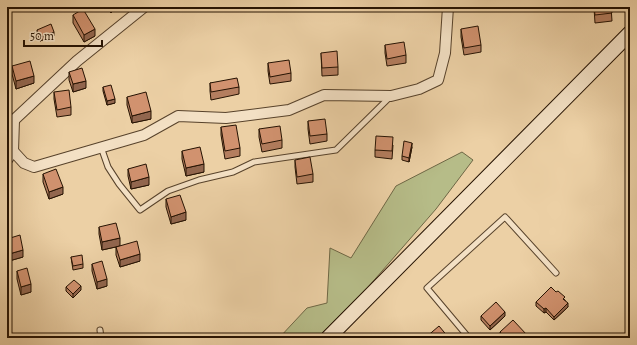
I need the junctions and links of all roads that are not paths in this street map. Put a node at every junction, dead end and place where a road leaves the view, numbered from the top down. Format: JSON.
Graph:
{"nodes":[{"id":1,"x":144,"y":7,"type":"edge"},
{"id":2,"x":448,"y":7,"type":"edge"},
{"id":3,"x":630,"y":33,"type":"edge"},
{"id":4,"x":391,"y":96,"type":"junction"},
{"id":5,"x":11,"y":121,"type":"edge"},
{"id":6,"x":101,"y":147,"type":"junction"},
{"id":7,"x":13,"y":151,"type":"junction"},
{"id":8,"x":7,"y":160,"type":"edge"},
{"id":9,"x":556,"y":273,"type":"dead end"},
{"id":10,"x":100,"y":330,"type":"dead end"},
{"id":11,"x":101,"y":338,"type":"edge"},
{"id":12,"x":328,"y":338,"type":"edge"},
{"id":13,"x":469,"y":338,"type":"edge"}],
"edges":[{"from":1,"to":5,"type":"street"},
{"from":2,"to":4,"type":"street"},
{"from":3,"to":12,"type":"main road"},
{"from":4,"to":6,"type":"street"},
{"from":4,"to":6,"type":"lane"},
{"from":5,"to":7,"type":"street"},
{"from":6,"to":7,"type":"street"},
{"from":7,"to":8,"type":"street"},
{"from":9,"to":13,"type":"lane"},
{"from":10,"to":11,"type":"lane"}]}
